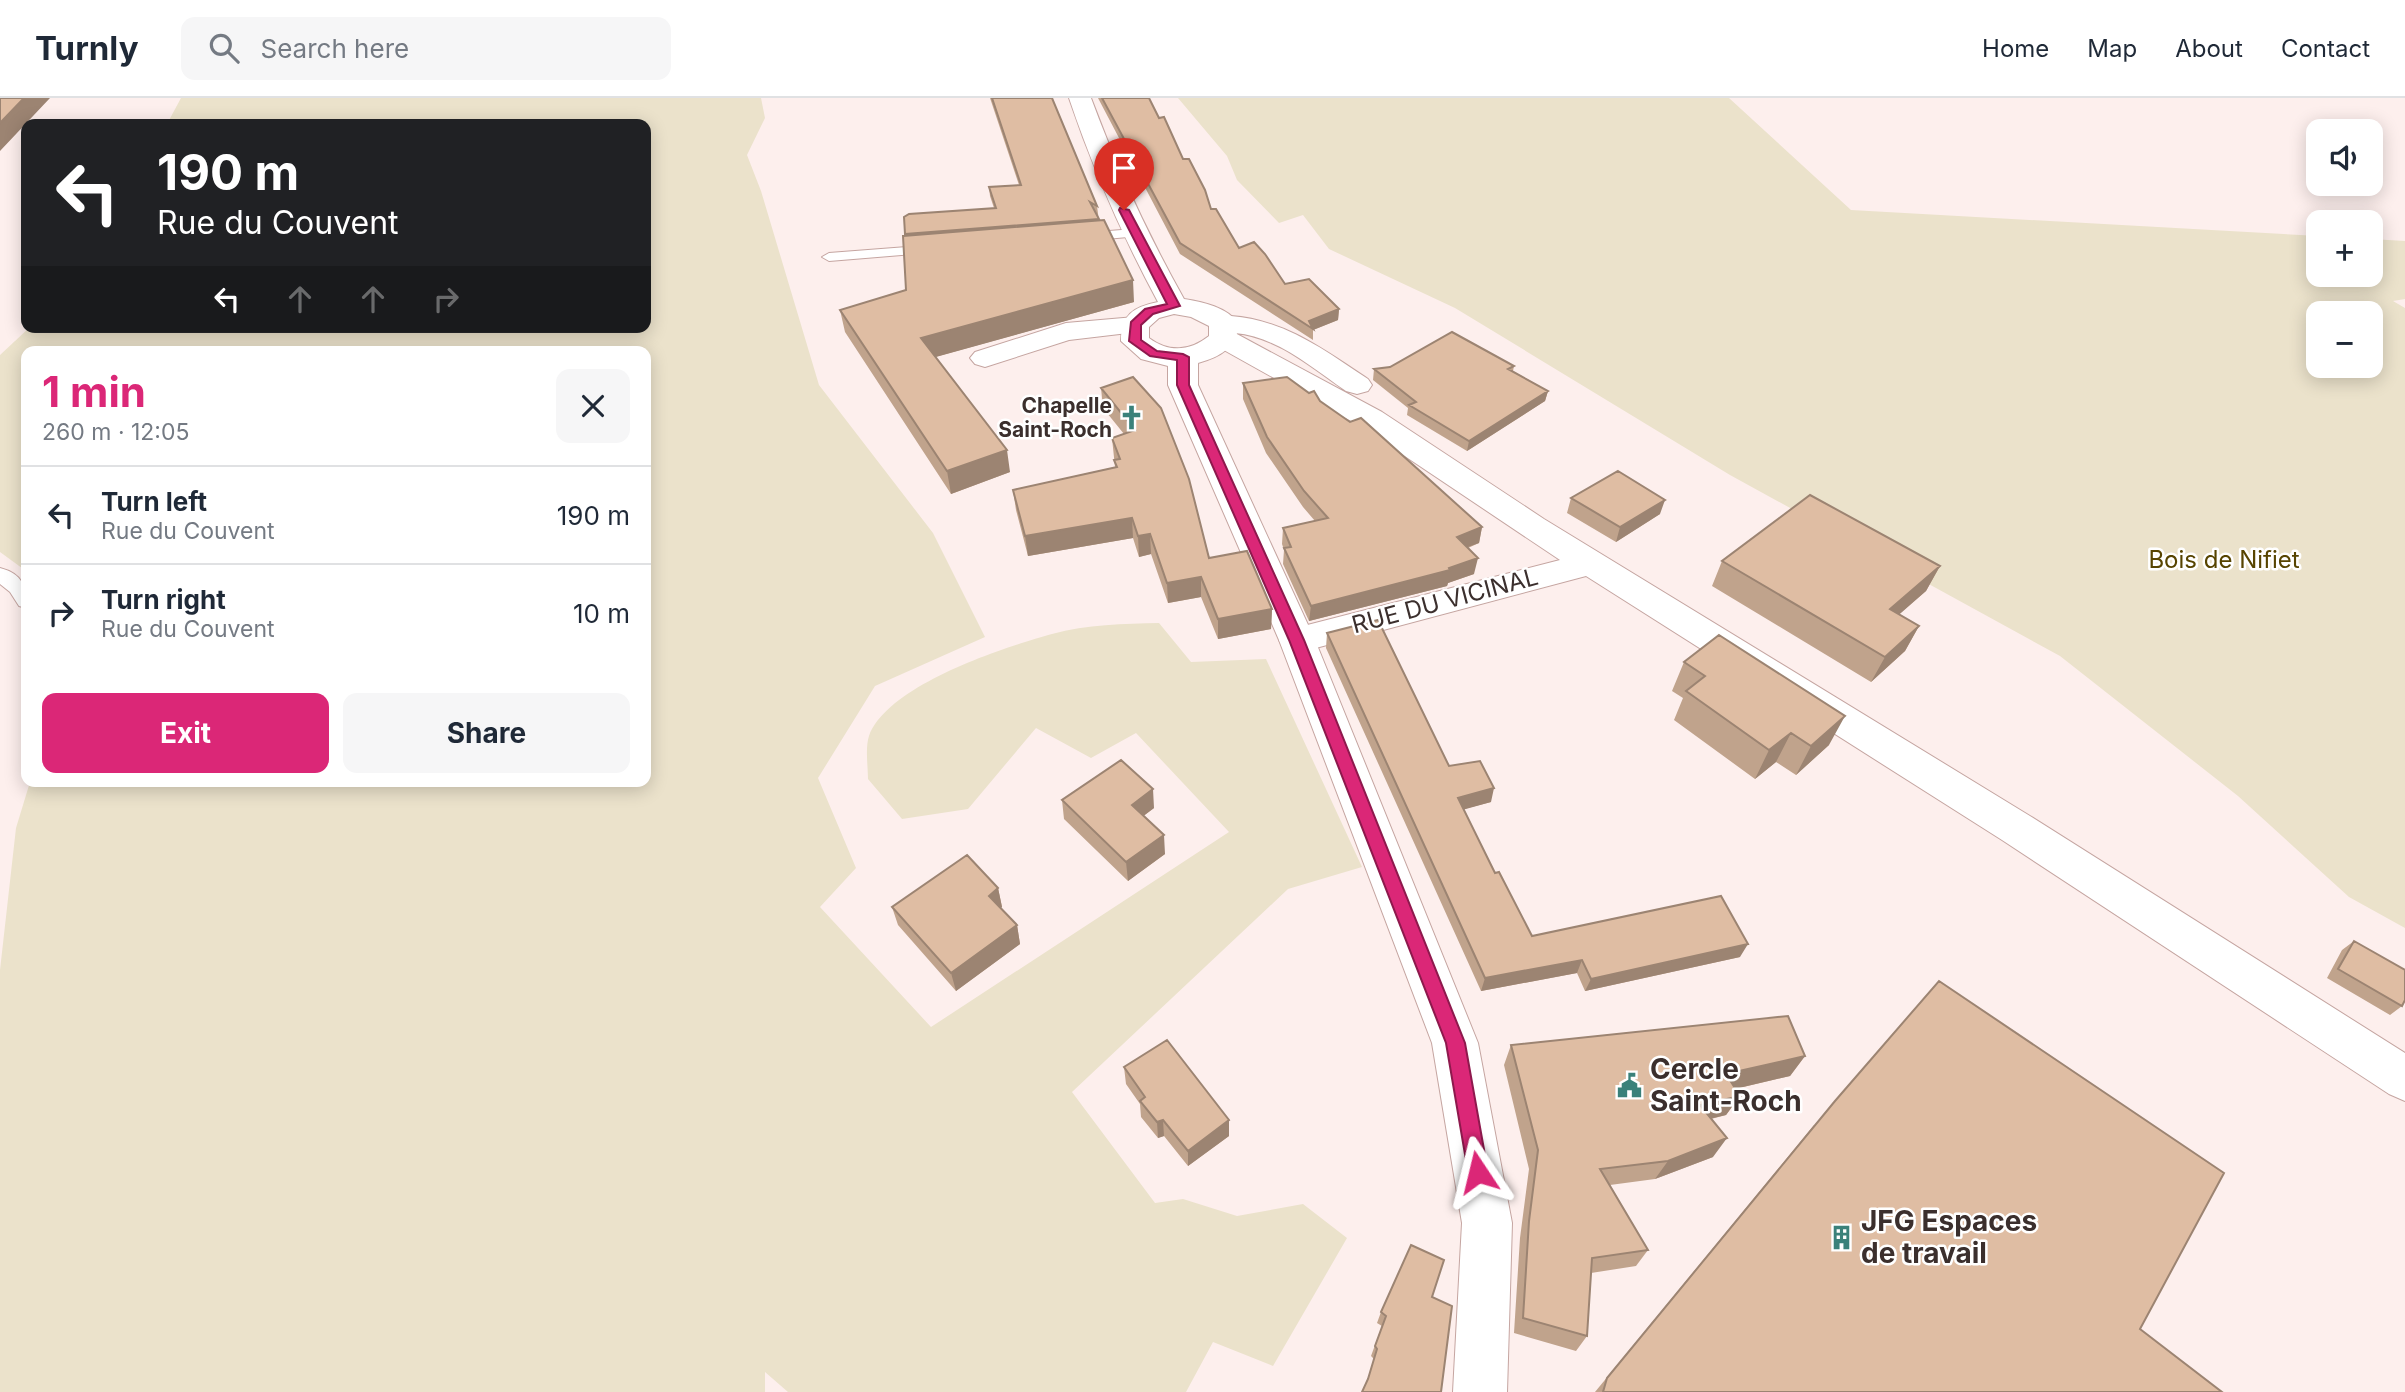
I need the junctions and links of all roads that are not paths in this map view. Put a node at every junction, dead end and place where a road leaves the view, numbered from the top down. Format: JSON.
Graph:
{"nodes":[{"id":1,"x":1080,"y":98,"type":"edge"},
{"id":2,"x":1134,"y":233,"type":"junction"},
{"id":3,"x":1065,"y":239,"type":"edge"},
{"id":4,"x":954,"y":247,"type":"edge"},
{"id":5,"x":828,"y":257,"type":"dead end"},
{"id":6,"x":1174,"y":306,"type":"junction"},
{"id":7,"x":1135,"y":324,"type":"junction"},
{"id":8,"x":1224,"y":331,"type":"junction"},
{"id":9,"x":1183,"y":357,"type":"junction"},
{"id":10,"x":985,"y":358,"type":"dead end"},
{"id":11,"x":1398,"y":411,"type":"dead end"},
{"id":12,"x":1593,"y":562,"type":"junction"},
{"id":13,"x":0,"y":574,"type":"edge"},
{"id":14,"x":21,"y":593,"type":"edge"},
{"id":15,"x":1297,"y":640,"type":"junction"},
{"id":16,"x":2405,"y":1079,"type":"edge"},
{"id":17,"x":1480,"y":1392,"type":"edge"}],
"edges":[{"from":1,"to":2,"type":"street"},
{"from":2,"to":3,"type":"lane"},
{"from":2,"to":6,"type":"street"},
{"from":4,"to":5,"type":"lane"},
{"from":6,"to":7,"type":"street"},
{"from":6,"to":8,"type":"street"},
{"from":7,"to":9,"type":"street"},
{"from":7,"to":10,"type":"street"},
{"from":8,"to":9,"type":"street"},
{"from":8,"to":11,"type":"street"},
{"from":8,"to":12,"type":"street"},
{"from":9,"to":15,"type":"street"},
{"from":12,"to":15,"type":"street","name":"RUE DU VICINAL"},
{"from":12,"to":16,"type":"street"},
{"from":13,"to":14,"type":"lane"},
{"from":15,"to":17,"type":"street"}]}
